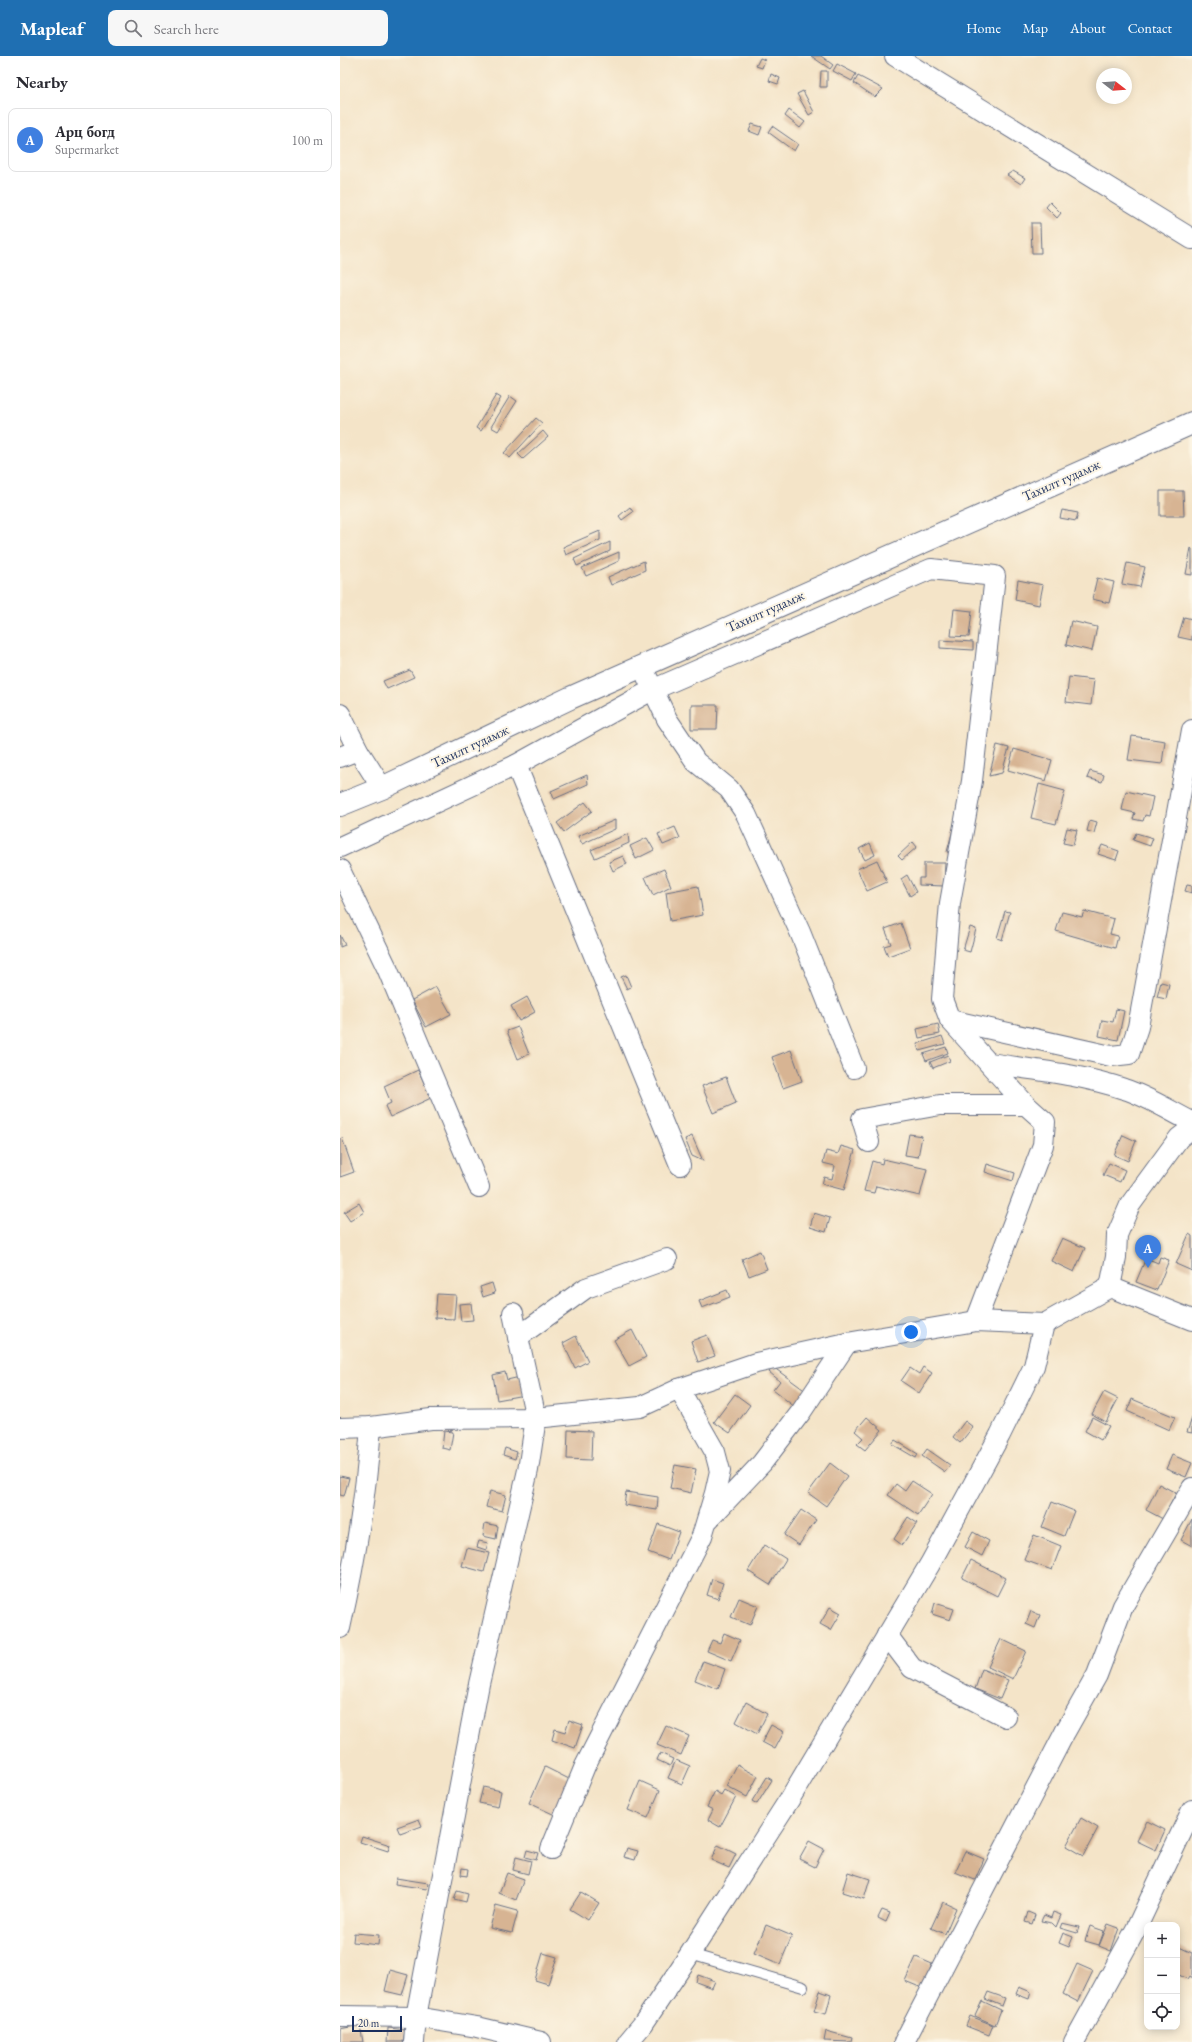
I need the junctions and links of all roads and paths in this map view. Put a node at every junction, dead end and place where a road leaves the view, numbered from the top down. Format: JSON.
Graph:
{"nodes":[{"id":1,"x":895,"y":56,"type":"edge"},
{"id":2,"x":1192,"y":239,"type":"edge"},
{"id":3,"x":1192,"y":423,"type":"edge"},
{"id":4,"x":643,"y":666,"type":"junction"},
{"id":5,"x":652,"y":690,"type":"junction"},
{"id":6,"x":340,"y":714,"type":"edge"},
{"id":7,"x":1192,"y":730,"type":"edge"},
{"id":8,"x":349,"y":754,"type":"edge"},
{"id":9,"x":516,"y":765,"type":"junction"},
{"id":10,"x":382,"y":788,"type":"junction"},
{"id":11,"x":340,"y":805,"type":"edge"},
{"id":12,"x":340,"y":847,"type":"edge"},
{"id":13,"x":340,"y":870,"type":"edge"},
{"id":14,"x":950,"y":1020,"type":"junction"},
{"id":15,"x":989,"y":1063,"type":"junction"},
{"id":16,"x":854,"y":1068,"type":"dead end"},
{"id":17,"x":1026,"y":1105,"type":"junction"},
{"id":18,"x":1192,"y":1122,"type":"edge"},
{"id":19,"x":1192,"y":1128,"type":"edge"},
{"id":20,"x":868,"y":1142,"type":"dead end"},
{"id":21,"x":680,"y":1165,"type":"dead end"},
{"id":22,"x":479,"y":1186,"type":"dead end"},
{"id":23,"x":667,"y":1259,"type":"dead end"},
{"id":24,"x":1110,"y":1287,"type":"junction"},
{"id":25,"x":514,"y":1313,"type":"dead end"},
{"id":26,"x":1192,"y":1320,"type":"edge"},
{"id":27,"x":976,"y":1321,"type":"junction"},
{"id":28,"x":1044,"y":1324,"type":"junction"},
{"id":29,"x":518,"y":1337,"type":"junction"},
{"id":30,"x":847,"y":1343,"type":"junction"},
{"id":31,"x":679,"y":1389,"type":"junction"},
{"id":32,"x":536,"y":1418,"type":"junction"},
{"id":33,"x":371,"y":1427,"type":"junction"},
{"id":34,"x":340,"y":1428,"type":"edge"},
{"id":35,"x":1192,"y":1488,"type":"edge"},
{"id":36,"x":706,"y":1522,"type":"junction"},
{"id":37,"x":340,"y":1628,"type":"edge"},
{"id":38,"x":887,"y":1635,"type":"junction"},
{"id":39,"x":1006,"y":1717,"type":"dead end"},
{"id":40,"x":1192,"y":1810,"type":"edge"},
{"id":41,"x":551,"y":1849,"type":"dead end"},
{"id":42,"x":690,"y":1954,"type":"junction"},
{"id":43,"x":803,"y":1987,"type":"dead end"},
{"id":44,"x":340,"y":2016,"type":"edge"},
{"id":45,"x":416,"y":2017,"type":"junction"},
{"id":46,"x":414,"y":2042,"type":"edge"},
{"id":47,"x":541,"y":2042,"type":"edge"},
{"id":48,"x":628,"y":2042,"type":"edge"},
{"id":49,"x":904,"y":2042,"type":"edge"},
{"id":50,"x":1074,"y":2042,"type":"edge"}],
"edges":[{"from":1,"to":2,"type":"street"},
{"from":3,"to":4,"type":"main road","name":"Тахилт гудамж"},
{"from":4,"to":5,"type":"street"},
{"from":4,"to":10,"type":"main road","name":"Тахилт гудамж"},
{"from":5,"to":9,"type":"street"},
{"from":5,"to":14,"type":"street"},
{"from":5,"to":16,"type":"street"},
{"from":6,"to":8,"type":"street"},
{"from":7,"to":14,"type":"street"},
{"from":8,"to":10,"type":"street"},
{"from":9,"to":12,"type":"street"},
{"from":9,"to":21,"type":"street"},
{"from":10,"to":11,"type":"main road","name":"Тахилт гудамж"},
{"from":13,"to":22,"type":"street"},
{"from":14,"to":15,"type":"street"},
{"from":15,"to":17,"type":"street"},
{"from":15,"to":18,"type":"street"},
{"from":17,"to":20,"type":"street"},
{"from":17,"to":27,"type":"street"},
{"from":19,"to":24,"type":"street"},
{"from":23,"to":29,"type":"street"},
{"from":24,"to":26,"type":"street"},
{"from":24,"to":28,"type":"street"},
{"from":25,"to":29,"type":"street"},
{"from":27,"to":28,"type":"street"},
{"from":27,"to":30,"type":"street"},
{"from":28,"to":38,"type":"street"},
{"from":29,"to":32,"type":"street"},
{"from":30,"to":31,"type":"street"},
{"from":30,"to":36,"type":"street"},
{"from":31,"to":32,"type":"street"},
{"from":31,"to":36,"type":"street"},
{"from":32,"to":33,"type":"street"},
{"from":32,"to":45,"type":"street"},
{"from":33,"to":34,"type":"street"},
{"from":33,"to":37,"type":"street"},
{"from":35,"to":49,"type":"street"},
{"from":36,"to":41,"type":"street"},
{"from":38,"to":39,"type":"street"},
{"from":38,"to":42,"type":"street"},
{"from":40,"to":50,"type":"street"},
{"from":42,"to":43,"type":"lane"},
{"from":42,"to":48,"type":"street"},
{"from":44,"to":45,"type":"street"},
{"from":45,"to":46,"type":"street"},
{"from":45,"to":47,"type":"street"}]}
